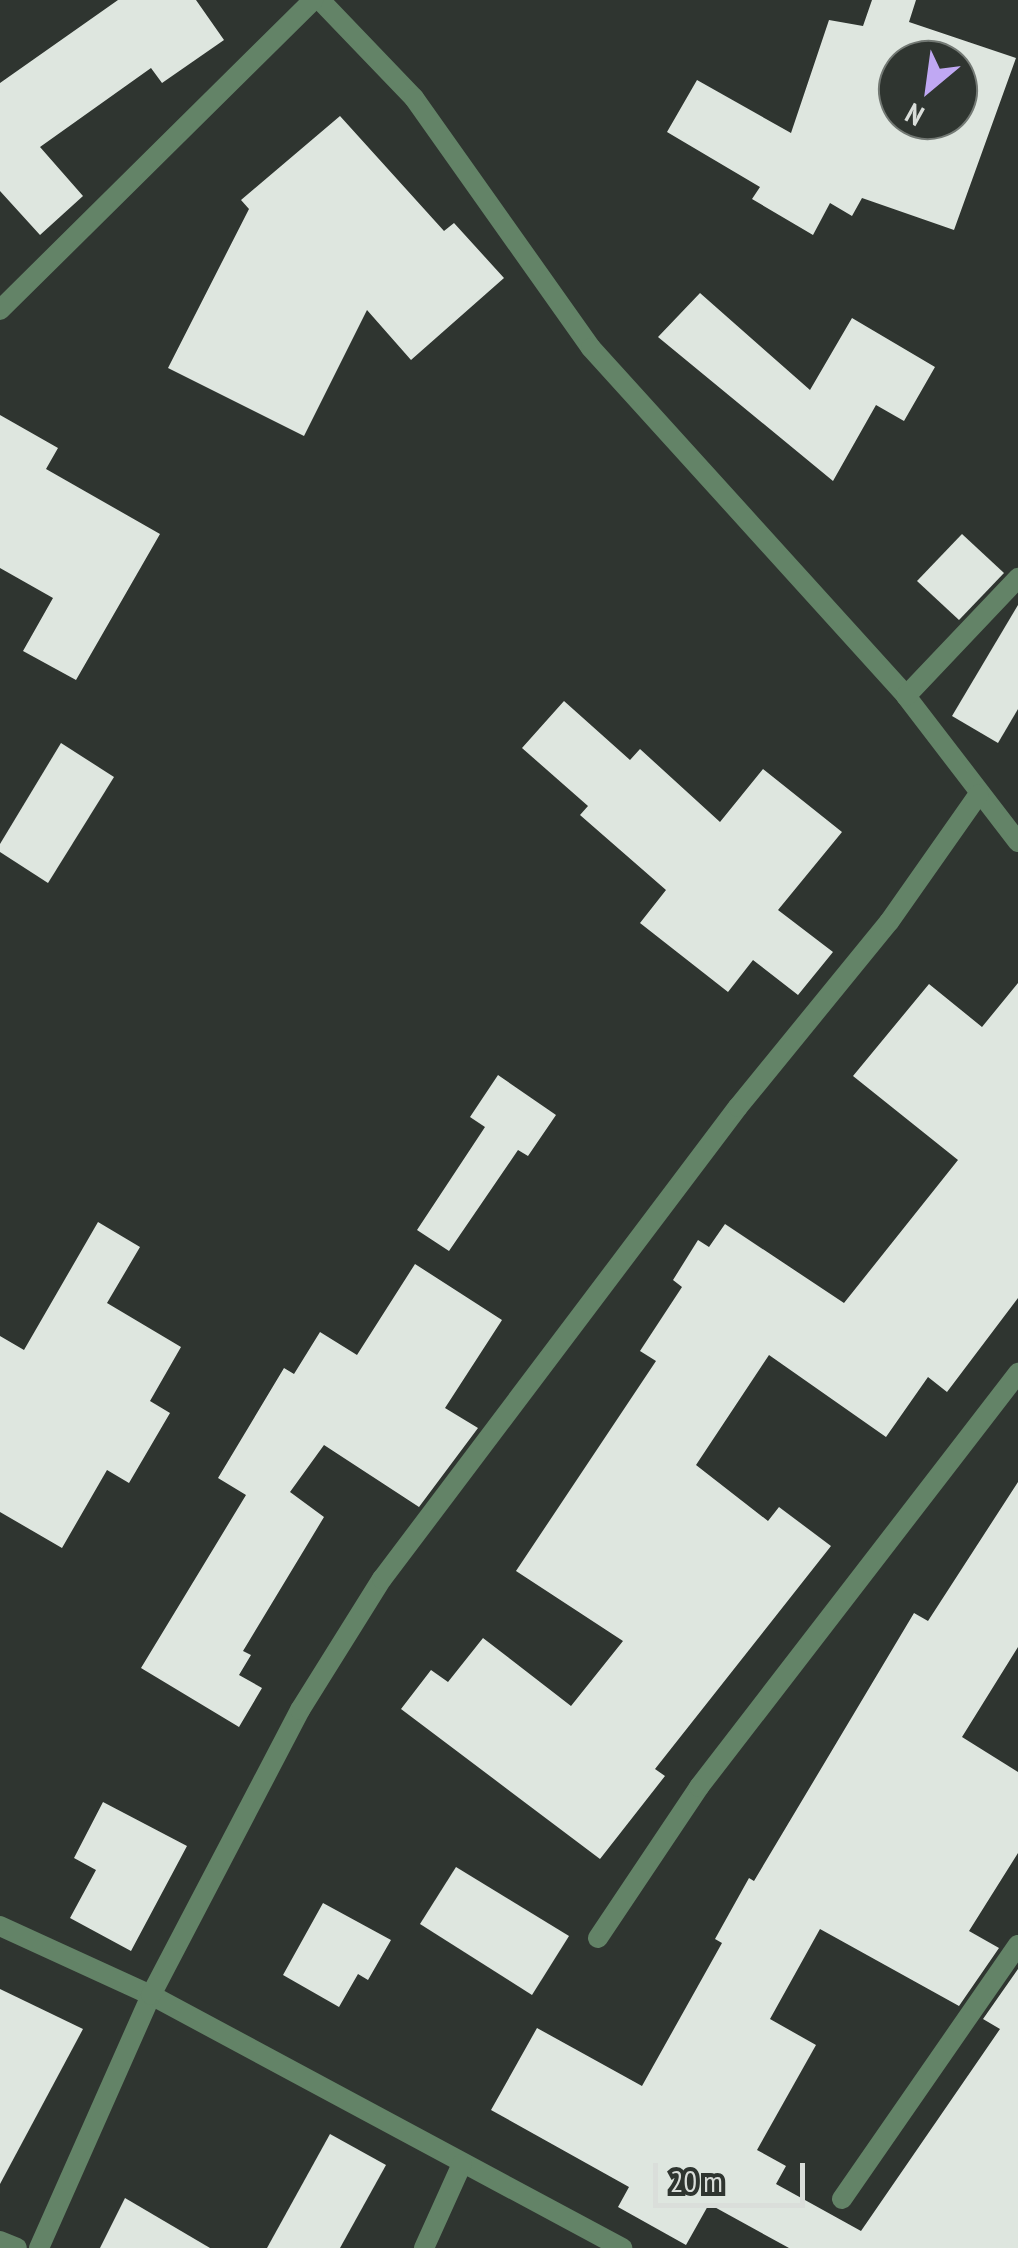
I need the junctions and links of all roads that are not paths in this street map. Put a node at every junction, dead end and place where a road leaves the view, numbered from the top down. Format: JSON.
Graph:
{"nodes":[{"id":1,"x":316,"y":0,"type":"edge"},
{"id":2,"x":0,"y":310,"type":"edge"},
{"id":3,"x":1018,"y":578,"type":"edge"},
{"id":4,"x":906,"y":696,"type":"junction"},
{"id":5,"x":979,"y":794,"type":"junction"},
{"id":6,"x":1018,"y":842,"type":"edge"},
{"id":7,"x":1018,"y":1373,"type":"edge"},
{"id":8,"x":0,"y":1926,"type":"edge"},
{"id":9,"x":598,"y":1938,"type":"dead end"},
{"id":10,"x":1018,"y":1945,"type":"edge"},
{"id":11,"x":152,"y":1995,"type":"junction"},
{"id":12,"x":462,"y":2164,"type":"junction"},
{"id":13,"x":842,"y":2199,"type":"dead end"},
{"id":14,"x":0,"y":2240,"type":"edge"},
{"id":15,"x":17,"y":2248,"type":"edge"},
{"id":16,"x":39,"y":2248,"type":"edge"},
{"id":17,"x":424,"y":2248,"type":"edge"},
{"id":18,"x":622,"y":2248,"type":"edge"}],
"edges":[{"from":1,"to":2,"type":"street"},
{"from":1,"to":4,"type":"street"},
{"from":3,"to":4,"type":"street"},
{"from":4,"to":5,"type":"street"},
{"from":5,"to":6,"type":"street"},
{"from":5,"to":11,"type":"street"},
{"from":7,"to":9,"type":"street"},
{"from":8,"to":11,"type":"street"},
{"from":10,"to":13,"type":"street"},
{"from":11,"to":12,"type":"street"},
{"from":11,"to":16,"type":"street"},
{"from":12,"to":17,"type":"street"},
{"from":12,"to":18,"type":"street"},
{"from":14,"to":15,"type":"street"}]}
